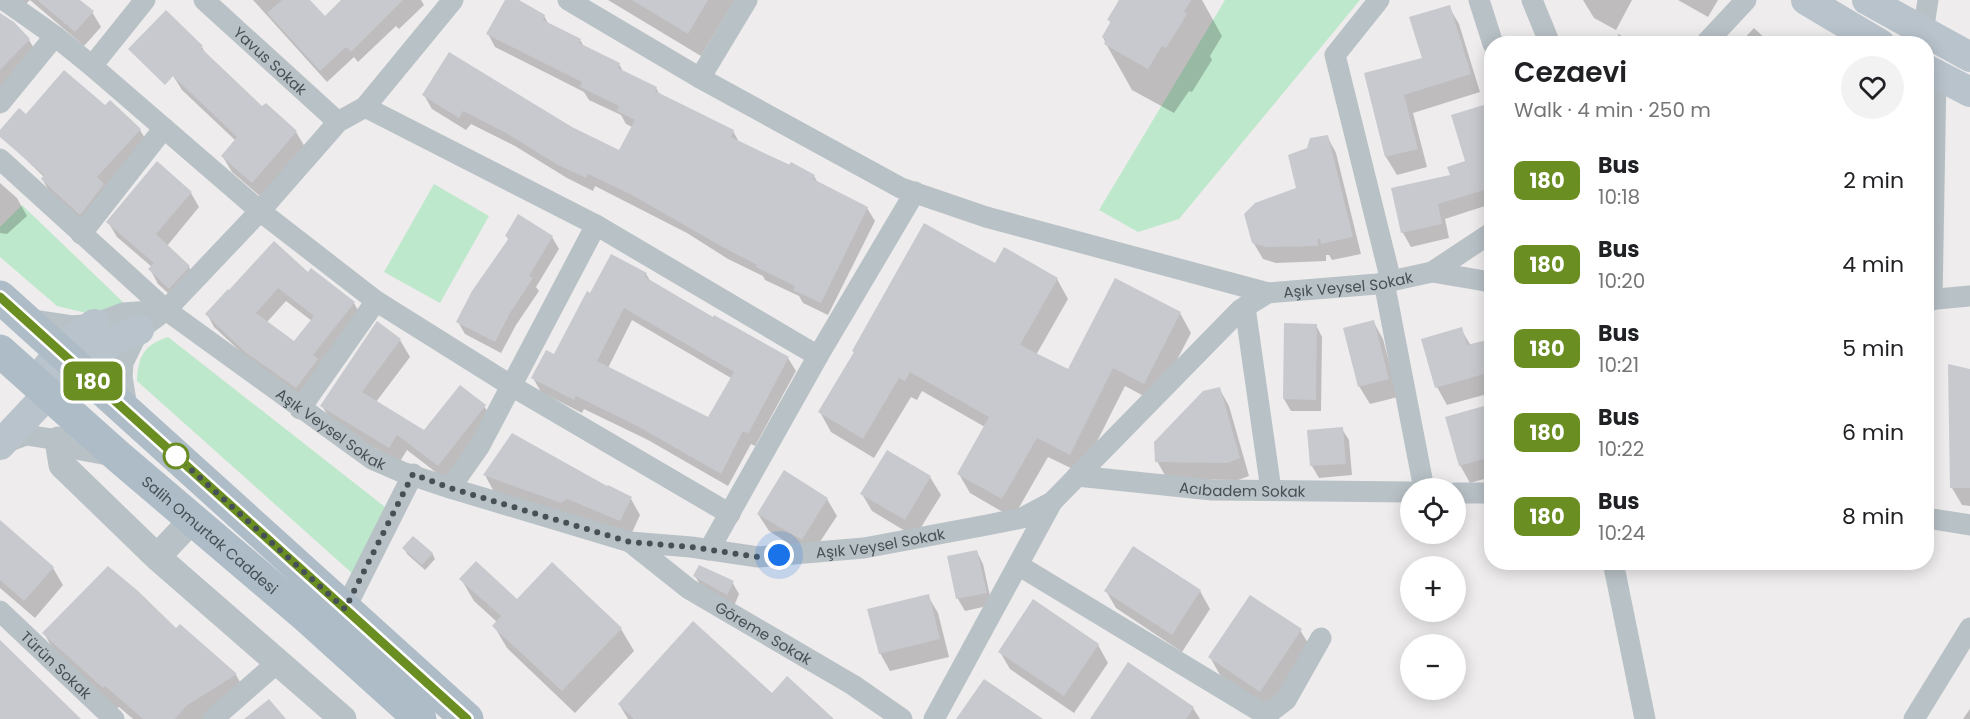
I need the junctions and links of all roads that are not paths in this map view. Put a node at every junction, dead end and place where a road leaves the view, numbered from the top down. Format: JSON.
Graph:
{"nodes":[{"id":1,"x":4,"y":0,"type":"edge"},
{"id":2,"x":145,"y":0,"type":"edge"},
{"id":3,"x":204,"y":0,"type":"edge"},
{"id":4,"x":453,"y":0,"type":"edge"},
{"id":5,"x":568,"y":0,"type":"edge"},
{"id":6,"x":747,"y":0,"type":"edge"},
{"id":7,"x":1379,"y":0,"type":"edge"},
{"id":8,"x":1479,"y":0,"type":"edge"},
{"id":9,"x":1532,"y":0,"type":"edge"},
{"id":10,"x":1746,"y":0,"type":"edge"},
{"id":11,"x":1806,"y":0,"type":"edge"},
{"id":12,"x":1867,"y":0,"type":"edge"},
{"id":13,"x":1928,"y":0,"type":"edge"},
{"id":14,"x":1923,"y":32,"type":"junction"},
{"id":15,"x":55,"y":36,"type":"junction"},
{"id":16,"x":1490,"y":36,"type":"edge"},
{"id":17,"x":1547,"y":36,"type":"edge"},
{"id":18,"x":1712,"y":36,"type":"edge"},
{"id":19,"x":1867,"y":36,"type":"edge"},
{"id":20,"x":1931,"y":36,"type":"edge"},
{"id":21,"x":1934,"y":38,"type":"edge"},
{"id":22,"x":1970,"y":57,"type":"edge"},
{"id":23,"x":93,"y":66,"type":"junction"},
{"id":24,"x":1934,"y":74,"type":"edge"},
{"id":25,"x":700,"y":78,"type":"junction"},
{"id":26,"x":1970,"y":92,"type":"edge"},
{"id":27,"x":0,"y":103,"type":"edge"},
{"id":28,"x":365,"y":107,"type":"junction"},
{"id":29,"x":338,"y":122,"type":"junction"},
{"id":30,"x":164,"y":128,"type":"junction"},
{"id":31,"x":0,"y":159,"type":"edge"},
{"id":32,"x":915,"y":192,"type":"junction"},
{"id":33,"x":260,"y":212,"type":"junction"},
{"id":34,"x":596,"y":225,"type":"junction"},
{"id":35,"x":81,"y":234,"type":"junction"},
{"id":36,"x":1484,"y":238,"type":"edge"},
{"id":37,"x":1432,"y":272,"type":"junction"},
{"id":38,"x":1387,"y":281,"type":"junction"},
{"id":39,"x":1484,"y":281,"type":"edge"},
{"id":40,"x":1268,"y":293,"type":"junction"},
{"id":41,"x":1970,"y":296,"type":"edge"},
{"id":42,"x":0,"y":297,"type":"edge"},
{"id":43,"x":1934,"y":300,"type":"edge"},
{"id":44,"x":376,"y":301,"type":"junction"},
{"id":45,"x":1245,"y":307,"type":"junction"},
{"id":46,"x":166,"y":310,"type":"junction"},
{"id":47,"x":24,"y":319,"type":"junction"},
{"id":48,"x":94,"y":324,"type":"junction"},
{"id":49,"x":139,"y":330,"type":"junction"},
{"id":50,"x":0,"y":351,"type":"edge"},
{"id":51,"x":818,"y":356,"type":"junction"},
{"id":52,"x":68,"y":358,"type":"junction"},
{"id":53,"x":510,"y":386,"type":"junction"},
{"id":54,"x":42,"y":387,"type":"junction"},
{"id":55,"x":300,"y":409,"type":"junction"},
{"id":56,"x":128,"y":413,"type":"junction"},
{"id":57,"x":0,"y":435,"type":"edge"},
{"id":58,"x":58,"y":440,"type":"junction"},
{"id":59,"x":119,"y":457,"type":"junction"},
{"id":60,"x":413,"y":474,"type":"junction"},
{"id":61,"x":1077,"y":476,"type":"junction"},
{"id":62,"x":1422,"y":478,"type":"edge"},
{"id":63,"x":450,"y":488,"type":"junction"},
{"id":64,"x":1271,"y":490,"type":"junction"},
{"id":65,"x":1400,"y":492,"type":"edge"},
{"id":66,"x":1466,"y":493,"type":"edge"},
{"id":67,"x":1484,"y":493,"type":"edge"},
{"id":68,"x":1052,"y":502,"type":"junction"},
{"id":69,"x":730,"y":514,"type":"junction"},
{"id":70,"x":192,"y":519,"type":"junction"},
{"id":71,"x":1934,"y":519,"type":"edge"},
{"id":72,"x":1970,"y":525,"type":"edge"},
{"id":73,"x":630,"y":542,"type":"junction"},
{"id":74,"x":709,"y":550,"type":"junction"},
{"id":75,"x":157,"y":557,"type":"junction"},
{"id":76,"x":1018,"y":565,"type":"junction"},
{"id":77,"x":1615,"y":570,"type":"edge"},
{"id":78,"x":345,"y":609,"type":"junction"},
{"id":79,"x":0,"y":611,"type":"edge"},
{"id":80,"x":1970,"y":628,"type":"edge"},
{"id":81,"x":1322,"y":638,"type":"dead end"},
{"id":82,"x":278,"y":662,"type":"junction"},
{"id":83,"x":114,"y":719,"type":"edge"},
{"id":84,"x":213,"y":719,"type":"edge"},
{"id":85,"x":343,"y":719,"type":"edge"},
{"id":86,"x":420,"y":719,"type":"edge"},
{"id":87,"x":467,"y":719,"type":"edge"},
{"id":88,"x":902,"y":719,"type":"edge"},
{"id":89,"x":934,"y":719,"type":"edge"},
{"id":90,"x":1645,"y":719,"type":"edge"},
{"id":91,"x":1914,"y":719,"type":"edge"}],
"edges":[{"from":1,"to":15,"type":"street"},
{"from":2,"to":23,"type":"street"},
{"from":3,"to":29,"type":"street","name":"Yavus Sokak"},
{"from":4,"to":28,"type":"street"},
{"from":5,"to":25,"type":"street"},
{"from":6,"to":25,"type":"street"},
{"from":7,"to":38,"type":"street"},
{"from":8,"to":16,"type":"street"},
{"from":9,"to":17,"type":"street"},
{"from":10,"to":18,"type":"street"},
{"from":11,"to":19,"type":"main road"},
{"from":12,"to":14,"type":"main road"},
{"from":13,"to":14,"type":"street"},
{"from":14,"to":20,"type":"main road"},
{"from":15,"to":23,"type":"street"},
{"from":15,"to":27,"type":"street"},
{"from":21,"to":22,"type":"main road"},
{"from":23,"to":30,"type":"street"},
{"from":24,"to":26,"type":"main road"},
{"from":25,"to":32,"type":"street"},
{"from":28,"to":29,"type":"street"},
{"from":28,"to":34,"type":"street"},
{"from":29,"to":33,"type":"street"},
{"from":30,"to":33,"type":"street"},
{"from":30,"to":35,"type":"street"},
{"from":31,"to":35,"type":"street","name":"Aşık Veysel Sokak"},
{"from":32,"to":40,"type":"street"},
{"from":32,"to":51,"type":"street"},
{"from":33,"to":44,"type":"street"},
{"from":33,"to":46,"type":"street"},
{"from":34,"to":51,"type":"street"},
{"from":34,"to":53,"type":"street"},
{"from":35,"to":46,"type":"street","name":"Aşık Veysel Sokak"},
{"from":36,"to":37,"type":"street","name":"Aşık Veysel Sokak"},
{"from":37,"to":38,"type":"street","name":"Aşık Veysel Sokak"},
{"from":37,"to":39,"type":"street"},
{"from":38,"to":40,"type":"street","name":"Aşık Veysel Sokak"},
{"from":38,"to":62,"type":"street"},
{"from":40,"to":45,"type":"street","name":"Aşık Veysel Sokak"},
{"from":41,"to":43,"type":"street"},
{"from":42,"to":47,"type":"main road"},
{"from":44,"to":53,"type":"street"},
{"from":44,"to":55,"type":"street"},
{"from":45,"to":61,"type":"street","name":"Aşık Veysel Sokak"},
{"from":45,"to":64,"type":"street"},
{"from":46,"to":48,"type":"street"},
{"from":46,"to":49,"type":"street"},
{"from":46,"to":55,"type":"street","name":"Aşık Veysel Sokak"},
{"from":47,"to":48,"type":"street"},
{"from":47,"to":52,"type":"main road"},
{"from":48,"to":52,"type":"main road"},
{"from":49,"to":52,"type":"main road"},
{"from":49,"to":56,"type":"street"},
{"from":50,"to":54,"type":"main road","name":"Salih Omurtak Caddesi"},
{"from":51,"to":69,"type":"street"},
{"from":52,"to":54,"type":"main road"},
{"from":52,"to":56,"type":"main road"},
{"from":53,"to":63,"type":"street"},
{"from":53,"to":69,"type":"street"},
{"from":54,"to":57,"type":"main road"},
{"from":54,"to":59,"type":"main road","name":"Salih Omurtak Caddesi"},
{"from":55,"to":60,"type":"street","name":"Aşık Veysel Sokak"},
{"from":56,"to":78,"type":"main road"},
{"from":57,"to":58,"type":"street"},
{"from":58,"to":59,"type":"street"},
{"from":58,"to":75,"type":"street"},
{"from":59,"to":70,"type":"main road","name":"Salih Omurtak Caddesi"},
{"from":60,"to":63,"type":"street","name":"Aşık Veysel Sokak"},
{"from":60,"to":78,"type":"street"},
{"from":61,"to":64,"type":"street","name":"Acıbadem Sokak"},
{"from":61,"to":68,"type":"street","name":"Aşık Veysel Sokak"},
{"from":63,"to":73,"type":"street","name":"Aşık Veysel Sokak"},
{"from":64,"to":65,"type":"street","name":"Acıbadem Sokak"},
{"from":66,"to":67,"type":"street"},
{"from":68,"to":74,"type":"street","name":"Aşık Veysel Sokak"},
{"from":68,"to":76,"type":"street"},
{"from":69,"to":74,"type":"street"},
{"from":70,"to":75,"type":"street"},
{"from":70,"to":86,"type":"main road","name":"Salih Omurtak Caddesi"},
{"from":71,"to":72,"type":"street"},
{"from":73,"to":74,"type":"street","name":"Aşık Veysel Sokak"},
{"from":73,"to":88,"type":"street","name":"Göreme Sokak"},
{"from":75,"to":82,"type":"street"},
{"from":76,"to":81,"type":"street"},
{"from":76,"to":89,"type":"street"},
{"from":77,"to":90,"type":"street"},
{"from":78,"to":87,"type":"main road"},
{"from":79,"to":83,"type":"street","name":"Türün Sokak"},
{"from":80,"to":91,"type":"street"},
{"from":82,"to":84,"type":"street"},
{"from":82,"to":85,"type":"street"}]}
